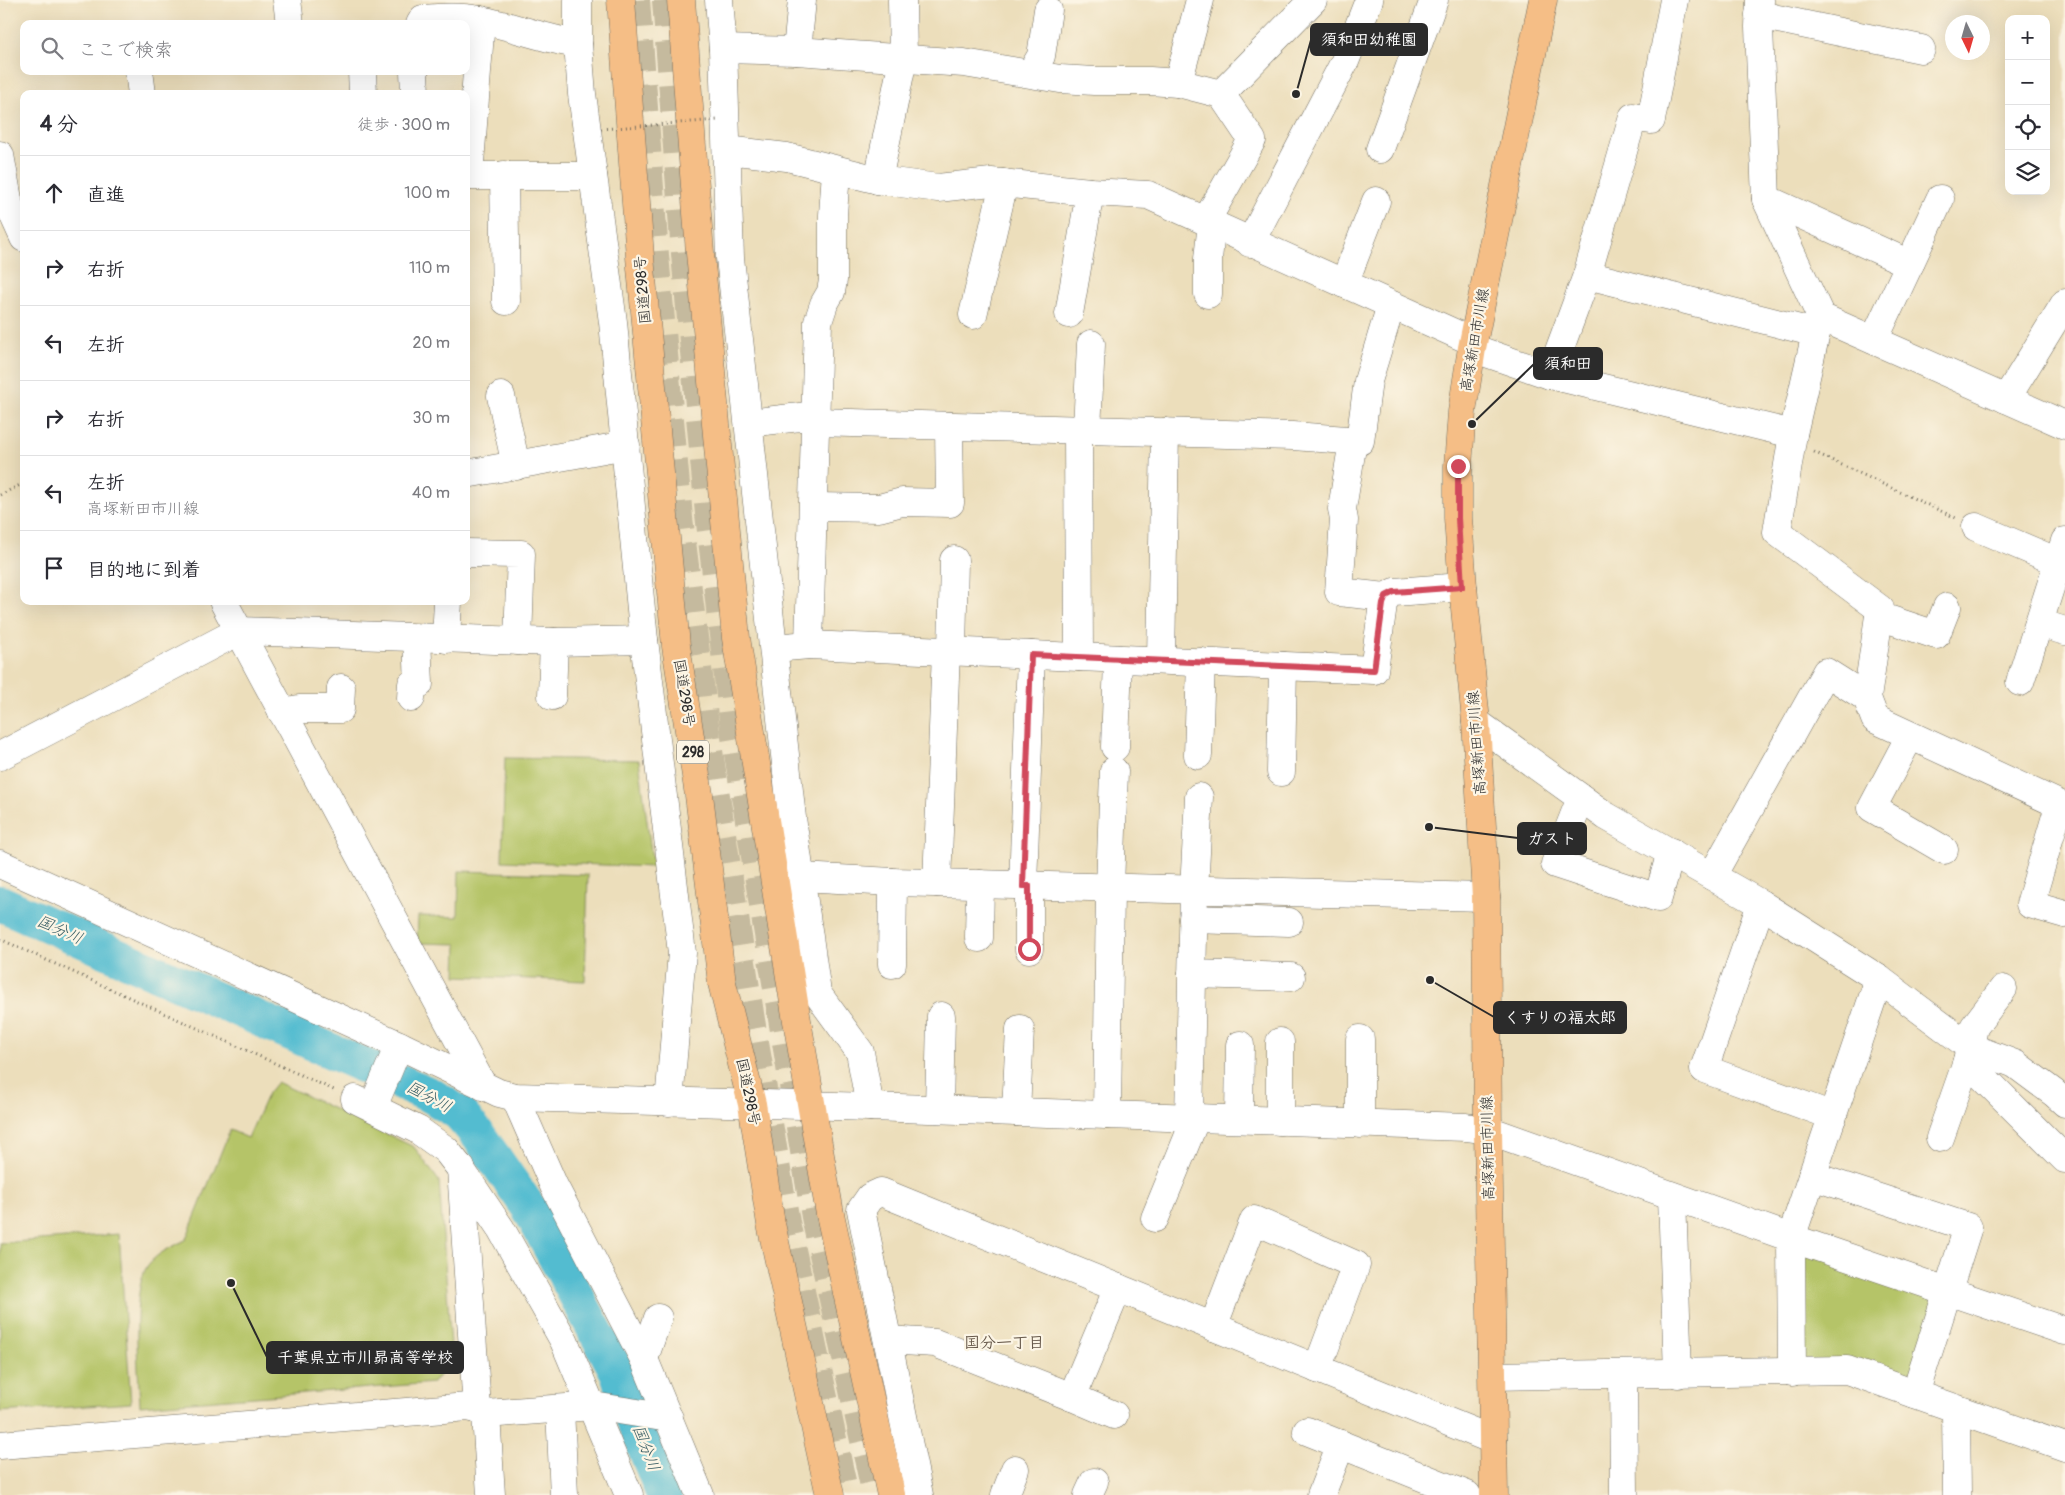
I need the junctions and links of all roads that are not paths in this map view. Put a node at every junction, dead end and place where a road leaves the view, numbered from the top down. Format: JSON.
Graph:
{"nodes":[{"id":1,"x":287,"y":0,"type":"edge"},
{"id":2,"x":578,"y":0,"type":"edge"},
{"id":3,"x":621,"y":0,"type":"edge"},
{"id":4,"x":680,"y":0,"type":"edge"},
{"id":5,"x":719,"y":0,"type":"edge"},
{"id":6,"x":802,"y":0,"type":"edge"},
{"id":7,"x":902,"y":0,"type":"edge"},
{"id":8,"x":1200,"y":0,"type":"edge"},
{"id":9,"x":1314,"y":0,"type":"edge"},
{"id":10,"x":1369,"y":0,"type":"edge"},
{"id":11,"x":1434,"y":0,"type":"edge"},
{"id":12,"x":1543,"y":0,"type":"edge"},
{"id":13,"x":1674,"y":0,"type":"edge"},
{"id":14,"x":1760,"y":8,"type":"edge"},
{"id":15,"x":1048,"y":10,"type":"dead end"},
{"id":16,"x":290,"y":20,"type":"edge"},
{"id":17,"x":421,"y":20,"type":"edge"},
{"id":18,"x":481,"y":20,"type":"junction"},
{"id":19,"x":578,"y":44,"type":"junction"},
{"id":20,"x":723,"y":49,"type":"junction"},
{"id":21,"x":1920,"y":49,"type":"dead end"},
{"id":22,"x":796,"y":51,"type":"junction"},
{"id":23,"x":904,"y":59,"type":"junction"},
{"id":24,"x":1031,"y":73,"type":"junction"},
{"id":25,"x":140,"y":75,"type":"edge"},
{"id":26,"x":362,"y":75,"type":"edge"},
{"id":27,"x":414,"y":75,"type":"edge"},
{"id":28,"x":1178,"y":84,"type":"junction"},
{"id":29,"x":141,"y":90,"type":"edge"},
{"id":30,"x":363,"y":90,"type":"edge"},
{"id":31,"x":415,"y":90,"type":"edge"},
{"id":32,"x":1221,"y":94,"type":"junction"},
{"id":33,"x":727,"y":150,"type":"junction"},
{"id":34,"x":1380,"y":150,"type":"dead end"},
{"id":35,"x":470,"y":152,"type":"edge"},
{"id":36,"x":0,"y":155,"type":"edge"},
{"id":37,"x":836,"y":170,"type":"junction"},
{"id":38,"x":504,"y":175,"type":"junction"},
{"id":39,"x":470,"y":176,"type":"edge"},
{"id":40,"x":593,"y":176,"type":"junction"},
{"id":41,"x":878,"y":180,"type":"junction"},
{"id":42,"x":1004,"y":183,"type":"junction"},
{"id":43,"x":1090,"y":192,"type":"junction"},
{"id":44,"x":1766,"y":199,"type":"junction"},
{"id":45,"x":1940,"y":199,"type":"dead end"},
{"id":46,"x":1376,"y":201,"type":"dead end"},
{"id":47,"x":15,"y":222,"type":"edge"},
{"id":48,"x":1209,"y":222,"type":"junction"},
{"id":49,"x":1250,"y":243,"type":"junction"},
{"id":50,"x":1910,"y":264,"type":"junction"},
{"id":51,"x":1586,"y":275,"type":"junction"},
{"id":52,"x":1344,"y":284,"type":"junction"},
{"id":53,"x":1208,"y":294,"type":"dead end"},
{"id":54,"x":506,"y":301,"type":"dead end"},
{"id":55,"x":2065,"y":303,"type":"edge"},
{"id":56,"x":1391,"y":304,"type":"junction"},
{"id":57,"x":1069,"y":314,"type":"dead end"},
{"id":58,"x":973,"y":315,"type":"dead end"},
{"id":59,"x":1818,"y":325,"type":"junction"},
{"id":60,"x":1874,"y":340,"type":"junction"},
{"id":61,"x":1091,"y":344,"type":"dead end"},
{"id":62,"x":1473,"y":345,"type":"junction"},
{"id":63,"x":650,"y":362,"type":"junction"},
{"id":64,"x":1550,"y":375,"type":"junction"},
{"id":65,"x":501,"y":396,"type":"dead end"},
{"id":66,"x":2006,"y":399,"type":"junction"},
{"id":67,"x":817,"y":418,"type":"junction"},
{"id":68,"x":748,"y":423,"type":"junction"},
{"id":69,"x":2065,"y":424,"type":"edge"},
{"id":70,"x":949,"y":426,"type":"junction"},
{"id":71,"x":1082,"y":430,"type":"junction"},
{"id":72,"x":1166,"y":432,"type":"junction"},
{"id":73,"x":624,"y":433,"type":"junction"},
{"id":74,"x":1793,"y":438,"type":"junction"},
{"id":75,"x":1353,"y":441,"type":"junction"},
{"id":76,"x":516,"y":466,"type":"junction"},
{"id":77,"x":470,"y":473,"type":"edge"},
{"id":78,"x":814,"y":507,"type":"junction"},
{"id":79,"x":1976,"y":527,"type":"road end"},
{"id":80,"x":2062,"y":551,"type":"edge"},
{"id":81,"x":470,"y":553,"type":"edge"},
{"id":82,"x":954,"y":560,"type":"dead end"},
{"id":83,"x":1462,"y":587,"type":"junction"},
{"id":84,"x":1386,"y":596,"type":"junction"},
{"id":85,"x":224,"y":605,"type":"edge"},
{"id":86,"x":448,"y":605,"type":"edge"},
{"id":87,"x":1946,"y":607,"type":"dead end"},
{"id":88,"x":1879,"y":616,"type":"junction"},
{"id":89,"x":2039,"y":623,"type":"junction"},
{"id":90,"x":239,"y":631,"type":"junction"},
{"id":91,"x":2065,"y":631,"type":"edge"},
{"id":92,"x":417,"y":638,"type":"junction"},
{"id":93,"x":446,"y":639,"type":"junction"},
{"id":94,"x":644,"y":640,"type":"junction"},
{"id":95,"x":518,"y":641,"type":"junction"},
{"id":96,"x":554,"y":642,"type":"junction"},
{"id":97,"x":809,"y":645,"type":"junction"},
{"id":98,"x":774,"y":648,"type":"junction"},
{"id":99,"x":949,"y":651,"type":"junction"},
{"id":100,"x":1031,"y":655,"type":"junction"},
{"id":101,"x":1079,"y":657,"type":"junction"},
{"id":102,"x":1118,"y":658,"type":"junction"},
{"id":103,"x":1161,"y":660,"type":"junction"},
{"id":104,"x":1201,"y":662,"type":"junction"},
{"id":105,"x":1284,"y":666,"type":"junction"},
{"id":106,"x":2020,"y":682,"type":"dead end"},
{"id":107,"x":341,"y":688,"type":"dead end"},
{"id":108,"x":552,"y":696,"type":"dead end"},
{"id":109,"x":411,"y":698,"type":"dead end"},
{"id":110,"x":1867,"y":698,"type":"junction"},
{"id":111,"x":282,"y":712,"type":"junction"},
{"id":112,"x":1476,"y":722,"type":"junction"},
{"id":113,"x":1910,"y":736,"type":"junction"},
{"id":114,"x":1198,"y":755,"type":"dead end"},
{"id":115,"x":0,"y":756,"type":"edge"},
{"id":116,"x":1281,"y":772,"type":"dead end"},
{"id":117,"x":1199,"y":797,"type":"dead end"},
{"id":118,"x":1581,"y":798,"type":"junction"},
{"id":119,"x":2062,"y":807,"type":"edge"},
{"id":120,"x":792,"y":818,"type":"junction"},
{"id":121,"x":768,"y":840,"type":"junction"},
{"id":122,"x":1944,"y":850,"type":"dead end"},
{"id":123,"x":1671,"y":852,"type":"junction"},
{"id":124,"x":0,"y":864,"type":"edge"},
{"id":125,"x":671,"y":868,"type":"junction"},
{"id":126,"x":1712,"y":876,"type":"junction"},
{"id":127,"x":801,"y":878,"type":"junction"},
{"id":128,"x":892,"y":882,"type":"junction"},
{"id":129,"x":937,"y":883,"type":"junction"},
{"id":130,"x":980,"y":884,"type":"junction"},
{"id":131,"x":1026,"y":886,"type":"junction"},
{"id":132,"x":1110,"y":888,"type":"junction"},
{"id":133,"x":1194,"y":890,"type":"junction"},
{"id":134,"x":1486,"y":897,"type":"junction"},
{"id":135,"x":1761,"y":904,"type":"junction"},
{"id":136,"x":2065,"y":914,"type":"edge"},
{"id":137,"x":714,"y":919,"type":"junction"},
{"id":138,"x":1193,"y":919,"type":"junction"},
{"id":139,"x":1289,"y":922,"type":"dead end"},
{"id":140,"x":979,"y":938,"type":"dead end"},
{"id":141,"x":1029,"y":949,"type":"dead end"},
{"id":142,"x":892,"y":964,"type":"dead end"},
{"id":143,"x":1192,"y":974,"type":"junction"},
{"id":144,"x":1291,"y":976,"type":"dead end"},
{"id":145,"x":1879,"y":979,"type":"junction"},
{"id":146,"x":2003,"y":989,"type":"dead end"},
{"id":147,"x":941,"y":1016,"type":"dead end"},
{"id":148,"x":1020,"y":1029,"type":"dead end"},
{"id":149,"x":1360,"y":1039,"type":"dead end"},
{"id":150,"x":1280,"y":1042,"type":"dead end"},
{"id":151,"x":1240,"y":1045,"type":"dead end"},
{"id":152,"x":397,"y":1049,"type":"junction"},
{"id":153,"x":1969,"y":1054,"type":"junction"},
{"id":154,"x":483,"y":1086,"type":"junction"},
{"id":155,"x":515,"y":1097,"type":"junction"},
{"id":156,"x":669,"y":1102,"type":"junction"},
{"id":157,"x":2065,"y":1103,"type":"edge"},
{"id":158,"x":752,"y":1104,"type":"junction"},
{"id":159,"x":812,"y":1105,"type":"junction"},
{"id":160,"x":870,"y":1106,"type":"junction"},
{"id":161,"x":939,"y":1109,"type":"junction"},
{"id":162,"x":1016,"y":1112,"type":"junction"},
{"id":163,"x":1107,"y":1115,"type":"junction"},
{"id":164,"x":1833,"y":1116,"type":"junction"},
{"id":165,"x":1192,"y":1118,"type":"junction"},
{"id":166,"x":1239,"y":1119,"type":"junction"},
{"id":167,"x":1280,"y":1121,"type":"junction"},
{"id":168,"x":1360,"y":1124,"type":"junction"},
{"id":169,"x":1488,"y":1130,"type":"junction"},
{"id":170,"x":1940,"y":1138,"type":"dead end"},
{"id":171,"x":2065,"y":1159,"type":"edge"},
{"id":172,"x":460,"y":1168,"type":"junction"},
{"id":173,"x":1812,"y":1176,"type":"junction"},
{"id":174,"x":1672,"y":1196,"type":"junction"},
{"id":175,"x":1155,"y":1218,"type":"dead end"},
{"id":176,"x":1791,"y":1238,"type":"junction"},
{"id":177,"x":1118,"y":1288,"type":"junction"},
{"id":178,"x":1948,"y":1291,"type":"junction"},
{"id":179,"x":658,"y":1318,"type":"dead end"},
{"id":180,"x":1213,"y":1326,"type":"junction"},
{"id":181,"x":2065,"y":1331,"type":"edge"},
{"id":182,"x":888,"y":1340,"type":"junction"},
{"id":183,"x":644,"y":1359,"type":"junction"},
{"id":184,"x":1317,"y":1369,"type":"junction"},
{"id":185,"x":1792,"y":1372,"type":"junction"},
{"id":186,"x":1678,"y":1374,"type":"junction"},
{"id":187,"x":1623,"y":1375,"type":"junction"},
{"id":188,"x":1493,"y":1376,"type":"junction"},
{"id":189,"x":1915,"y":1394,"type":"junction"},
{"id":190,"x":1072,"y":1397,"type":"junction"},
{"id":191,"x":598,"y":1407,"type":"junction"},
{"id":192,"x":560,"y":1409,"type":"junction"},
{"id":193,"x":1956,"y":1410,"type":"junction"},
{"id":194,"x":481,"y":1411,"type":"junction"},
{"id":195,"x":1114,"y":1415,"type":"dead end"},
{"id":196,"x":664,"y":1416,"type":"junction"},
{"id":197,"x":1307,"y":1431,"type":"dead end"},
{"id":198,"x":1493,"y":1440,"type":"junction"},
{"id":199,"x":1341,"y":1444,"type":"junction"},
{"id":200,"x":0,"y":1445,"type":"edge"},
{"id":201,"x":2065,"y":1447,"type":"edge"},
{"id":202,"x":1015,"y":1468,"type":"dead end"},
{"id":203,"x":491,"y":1495,"type":"edge"},
{"id":204,"x":564,"y":1495,"type":"edge"},
{"id":205,"x":629,"y":1495,"type":"edge"},
{"id":206,"x":700,"y":1495,"type":"edge"},
{"id":207,"x":830,"y":1495,"type":"edge"},
{"id":208,"x":891,"y":1495,"type":"edge"},
{"id":209,"x":919,"y":1495,"type":"edge"},
{"id":210,"x":1005,"y":1495,"type":"edge"},
{"id":211,"x":1321,"y":1495,"type":"edge"},
{"id":212,"x":1467,"y":1495,"type":"edge"},
{"id":213,"x":1494,"y":1495,"type":"edge"},
{"id":214,"x":1624,"y":1495,"type":"edge"},
{"id":215,"x":1957,"y":1495,"type":"edge"}],
"edges":[{"from":1,"to":16,"type":"street"},
{"from":2,"to":19,"type":"street"},
{"from":3,"to":63,"type":"main road","name":"国道298号","number":"298"},
{"from":4,"to":121,"type":"main road"},
{"from":5,"to":20,"type":"street"},
{"from":6,"to":22,"type":"street"},
{"from":7,"to":23,"type":"street"},
{"from":8,"to":28,"type":"street"},
{"from":9,"to":32,"type":"street"},
{"from":10,"to":49,"type":"street"},
{"from":11,"to":34,"type":"street"},
{"from":12,"to":62,"type":"main road","name":"高塚新田市川線"},
{"from":13,"to":51,"type":"street"},
{"from":14,"to":21,"type":"street"},
{"from":14,"to":44,"type":"street"},
{"from":15,"to":24,"type":"street"},
{"from":17,"to":18,"type":"street"},
{"from":18,"to":19,"type":"street"},
{"from":18,"to":35,"type":"street"},
{"from":19,"to":40,"type":"street"},
{"from":20,"to":22,"type":"street"},
{"from":20,"to":33,"type":"street"},
{"from":22,"to":23,"type":"street"},
{"from":23,"to":24,"type":"street"},
{"from":23,"to":41,"type":"street"},
{"from":24,"to":28,"type":"street"},
{"from":25,"to":29,"type":"street"},
{"from":26,"to":30,"type":"street"},
{"from":27,"to":31,"type":"street"},
{"from":28,"to":32,"type":"street"},
{"from":32,"to":48,"type":"street"},
{"from":33,"to":37,"type":"street"},
{"from":33,"to":68,"type":"street"},
{"from":36,"to":47,"type":"street"},
{"from":37,"to":41,"type":"street"},
{"from":37,"to":67,"type":"street"},
{"from":38,"to":39,"type":"street"},
{"from":38,"to":40,"type":"street"},
{"from":38,"to":54,"type":"street"},
{"from":40,"to":73,"type":"street"},
{"from":41,"to":42,"type":"street"},
{"from":42,"to":43,"type":"street"},
{"from":42,"to":58,"type":"street"},
{"from":43,"to":48,"type":"street"},
{"from":43,"to":57,"type":"street"},
{"from":44,"to":50,"type":"street"},
{"from":44,"to":59,"type":"street"},
{"from":45,"to":50,"type":"street"},
{"from":46,"to":52,"type":"street"},
{"from":48,"to":49,"type":"street"},
{"from":48,"to":53,"type":"street"},
{"from":49,"to":52,"type":"street"},
{"from":50,"to":60,"type":"street"},
{"from":51,"to":59,"type":"street"},
{"from":51,"to":64,"type":"street"},
{"from":52,"to":56,"type":"street"},
{"from":55,"to":66,"type":"street"},
{"from":56,"to":62,"type":"street"},
{"from":56,"to":75,"type":"street"},
{"from":59,"to":60,"type":"street"},
{"from":59,"to":74,"type":"street"},
{"from":60,"to":66,"type":"street"},
{"from":61,"to":71,"type":"street"},
{"from":62,"to":64,"type":"street"},
{"from":62,"to":83,"type":"main road","name":"高塚新田市川線"},
{"from":63,"to":73,"type":"street"},
{"from":63,"to":137,"type":"main road","name":"国道298号","number":"298"},
{"from":64,"to":74,"type":"street"},
{"from":65,"to":76,"type":"street"},
{"from":66,"to":69,"type":"street"},
{"from":67,"to":68,"type":"street"},
{"from":67,"to":70,"type":"street"},
{"from":67,"to":78,"type":"street"},
{"from":68,"to":98,"type":"street"},
{"from":70,"to":71,"type":"street"},
{"from":70,"to":78,"type":"street"},
{"from":71,"to":72,"type":"street"},
{"from":71,"to":101,"type":"street"},
{"from":72,"to":75,"type":"street"},
{"from":72,"to":103,"type":"street"},
{"from":73,"to":76,"type":"street"},
{"from":73,"to":94,"type":"street"},
{"from":74,"to":88,"type":"street"},
{"from":75,"to":84,"type":"street"},
{"from":76,"to":77,"type":"street"},
{"from":78,"to":97,"type":"street"},
{"from":79,"to":80,"type":"street"},
{"from":80,"to":89,"type":"street"},
{"from":81,"to":95,"type":"street"},
{"from":82,"to":99,"type":"street"},
{"from":83,"to":84,"type":"street"},
{"from":83,"to":112,"type":"main road","name":"高塚新田市川線"},
{"from":84,"to":105,"type":"street"},
{"from":85,"to":90,"type":"street"},
{"from":86,"to":93,"type":"street"},
{"from":87,"to":88,"type":"street"},
{"from":88,"to":110,"type":"street"},
{"from":89,"to":91,"type":"street"},
{"from":89,"to":106,"type":"street"},
{"from":90,"to":92,"type":"street"},
{"from":90,"to":111,"type":"street"},
{"from":90,"to":115,"type":"street"},
{"from":92,"to":93,"type":"street"},
{"from":92,"to":109,"type":"street"},
{"from":93,"to":95,"type":"street"},
{"from":94,"to":96,"type":"street"},
{"from":94,"to":125,"type":"street"},
{"from":95,"to":96,"type":"street"},
{"from":96,"to":108,"type":"street"},
{"from":97,"to":98,"type":"street"},
{"from":97,"to":99,"type":"street"},
{"from":98,"to":120,"type":"street"},
{"from":99,"to":100,"type":"street"},
{"from":99,"to":129,"type":"street"},
{"from":100,"to":101,"type":"street"},
{"from":100,"to":131,"type":"street"},
{"from":101,"to":102,"type":"street"},
{"from":102,"to":103,"type":"street"},
{"from":102,"to":132,"type":"street"},
{"from":103,"to":104,"type":"street"},
{"from":104,"to":105,"type":"street"},
{"from":104,"to":114,"type":"street"},
{"from":105,"to":116,"type":"street"},
{"from":107,"to":111,"type":"street"},
{"from":110,"to":113,"type":"street"},
{"from":110,"to":126,"type":"street"},
{"from":111,"to":154,"type":"street"},
{"from":112,"to":118,"type":"street"},
{"from":112,"to":134,"type":"main road","name":"高塚新田市川線"},
{"from":113,"to":119,"type":"street"},
{"from":113,"to":122,"type":"street"},
{"from":117,"to":133,"type":"street"},
{"from":118,"to":123,"type":"street"},
{"from":118,"to":123,"type":"street"},
{"from":119,"to":136,"type":"street"},
{"from":120,"to":121,"type":"street"},
{"from":120,"to":127,"type":"street"},
{"from":121,"to":159,"type":"main road"},
{"from":123,"to":126,"type":"street"},
{"from":124,"to":152,"type":"street"},
{"from":125,"to":137,"type":"street"},
{"from":125,"to":156,"type":"street"},
{"from":126,"to":135,"type":"street"},
{"from":127,"to":128,"type":"street"},
{"from":127,"to":160,"type":"street"},
{"from":128,"to":129,"type":"street"},
{"from":128,"to":142,"type":"street"},
{"from":129,"to":130,"type":"street"},
{"from":130,"to":131,"type":"street"},
{"from":130,"to":140,"type":"street"},
{"from":131,"to":132,"type":"street"},
{"from":131,"to":141,"type":"street"},
{"from":132,"to":133,"type":"street"},
{"from":132,"to":163,"type":"street"},
{"from":133,"to":134,"type":"street"},
{"from":133,"to":138,"type":"street"},
{"from":134,"to":169,"type":"main road","name":"高塚新田市川線"},
{"from":135,"to":145,"type":"street"},
{"from":135,"to":164,"type":"street"},
{"from":137,"to":158,"type":"main road","name":"国道298号","number":"298"},
{"from":138,"to":139,"type":"street"},
{"from":138,"to":143,"type":"street"},
{"from":143,"to":144,"type":"street"},
{"from":143,"to":165,"type":"street"},
{"from":145,"to":153,"type":"street"},
{"from":145,"to":164,"type":"street"},
{"from":146,"to":153,"type":"street"},
{"from":147,"to":161,"type":"street"},
{"from":148,"to":162,"type":"street"},
{"from":149,"to":168,"type":"street"},
{"from":150,"to":167,"type":"street"},
{"from":151,"to":166,"type":"street"},
{"from":152,"to":154,"type":"street"},
{"from":152,"to":172,"type":"street"},
{"from":153,"to":157,"type":"street"},
{"from":153,"to":170,"type":"street"},
{"from":153,"to":171,"type":"street"},
{"from":154,"to":155,"type":"street"},
{"from":155,"to":156,"type":"street"},
{"from":155,"to":183,"type":"street"},
{"from":156,"to":158,"type":"street"},
{"from":158,"to":159,"type":"street"},
{"from":158,"to":207,"type":"main road","name":"国道298号","number":"298"},
{"from":159,"to":160,"type":"street"},
{"from":159,"to":208,"type":"main road"},
{"from":160,"to":161,"type":"street"},
{"from":161,"to":162,"type":"street"},
{"from":162,"to":163,"type":"street"},
{"from":163,"to":165,"type":"street"},
{"from":164,"to":173,"type":"street"},
{"from":165,"to":166,"type":"street"},
{"from":165,"to":175,"type":"street"},
{"from":166,"to":167,"type":"street"},
{"from":167,"to":168,"type":"street"},
{"from":168,"to":169,"type":"street"},
{"from":169,"to":174,"type":"street"},
{"from":169,"to":188,"type":"main road","name":"高塚新田市川線"},
{"from":172,"to":191,"type":"street"},
{"from":172,"to":194,"type":"street"},
{"from":173,"to":176,"type":"street"},
{"from":173,"to":178,"type":"street"},
{"from":174,"to":176,"type":"street"},
{"from":174,"to":186,"type":"street"},
{"from":176,"to":178,"type":"street"},
{"from":176,"to":185,"type":"street"},
{"from":177,"to":180,"type":"street"},
{"from":177,"to":182,"type":"street"},
{"from":177,"to":190,"type":"street"},
{"from":178,"to":181,"type":"street"},
{"from":178,"to":189,"type":"street"},
{"from":179,"to":183,"type":"street"},
{"from":180,"to":184,"type":"street"},
{"from":180,"to":184,"type":"street"},
{"from":182,"to":190,"type":"street"},
{"from":182,"to":209,"type":"street"},
{"from":183,"to":196,"type":"street"},
{"from":184,"to":198,"type":"street"},
{"from":185,"to":186,"type":"street"},
{"from":185,"to":189,"type":"street"},
{"from":186,"to":187,"type":"street"},
{"from":187,"to":188,"type":"street"},
{"from":187,"to":214,"type":"street"},
{"from":188,"to":198,"type":"main road","name":"高塚新田市川線"},
{"from":189,"to":193,"type":"street"},
{"from":190,"to":195,"type":"street"},
{"from":191,"to":192,"type":"street"},
{"from":191,"to":196,"type":"street"},
{"from":191,"to":205,"type":"street"},
{"from":192,"to":194,"type":"street"},
{"from":192,"to":204,"type":"street"},
{"from":193,"to":201,"type":"street"},
{"from":193,"to":215,"type":"street"},
{"from":194,"to":200,"type":"street"},
{"from":194,"to":203,"type":"street"},
{"from":196,"to":206,"type":"street"},
{"from":197,"to":199,"type":"street"},
{"from":198,"to":213,"type":"main road","name":"高塚新田市川線"},
{"from":199,"to":211,"type":"street"},
{"from":199,"to":212,"type":"street"},
{"from":202,"to":210,"type":"street"}]}
